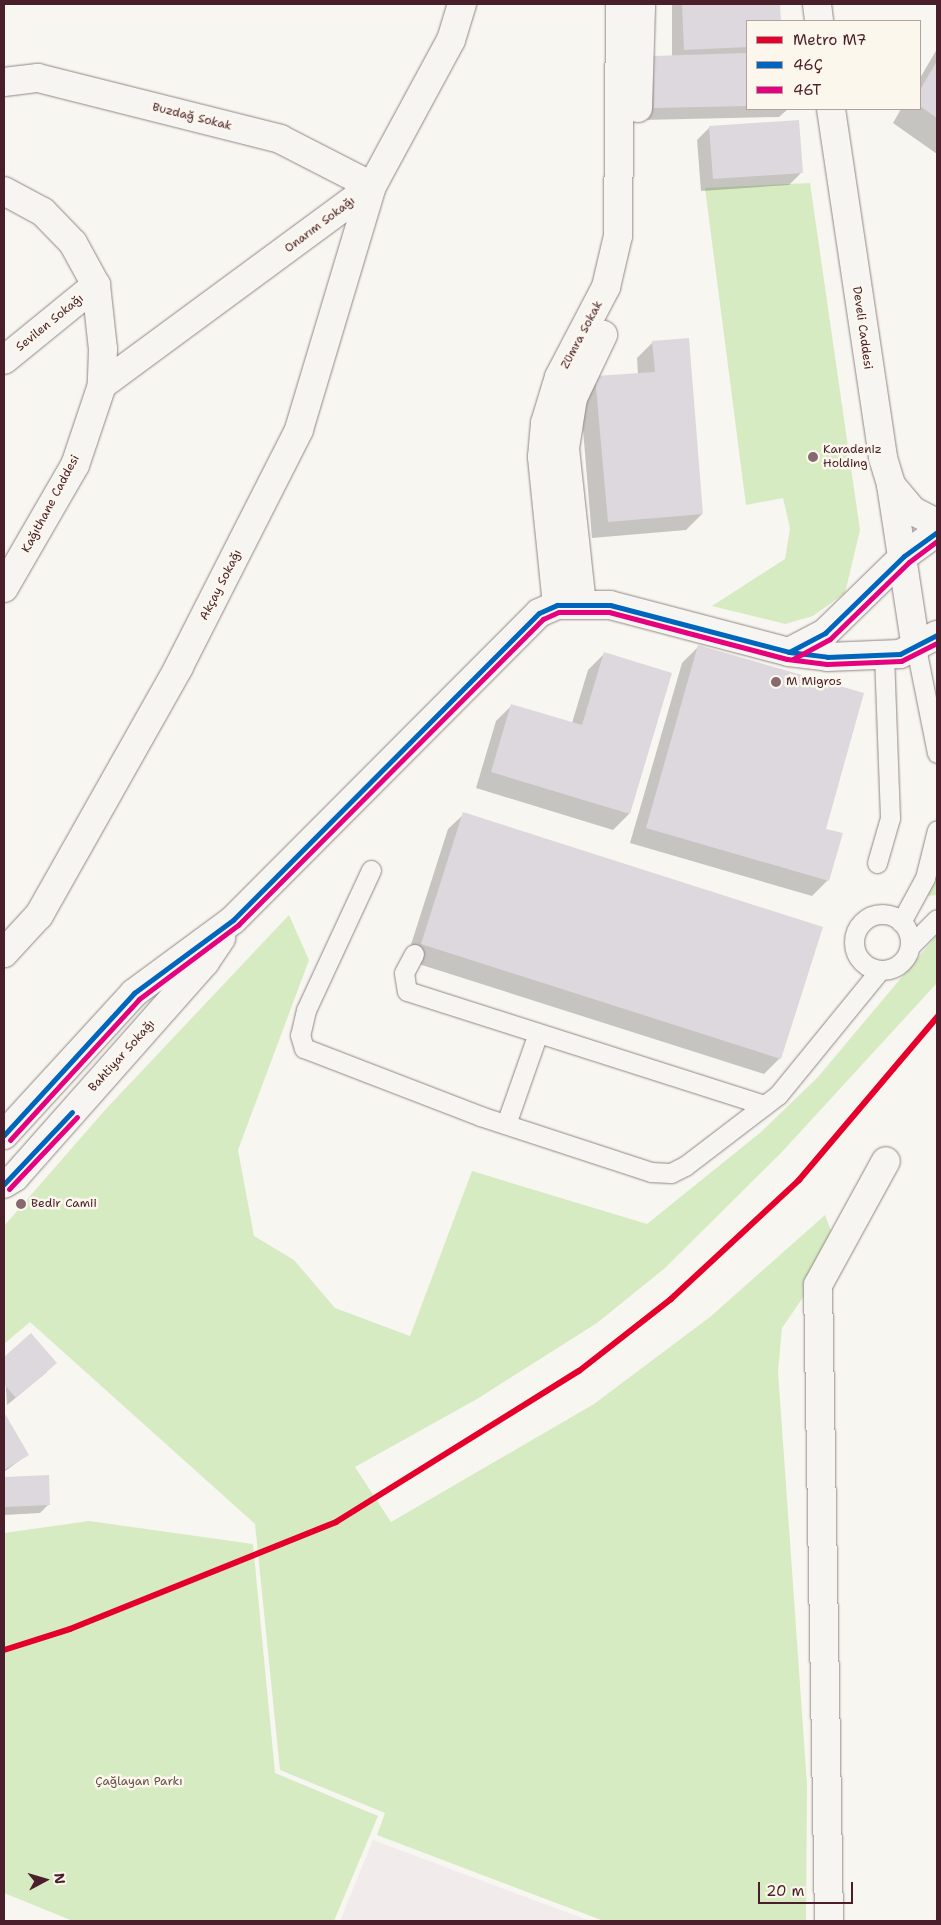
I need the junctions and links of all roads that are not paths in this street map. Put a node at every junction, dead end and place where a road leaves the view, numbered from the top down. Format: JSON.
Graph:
{"nodes":[{"id":1,"x":462,"y":4,"type":"edge"},
{"id":2,"x":620,"y":4,"type":"edge"},
{"id":3,"x":641,"y":4,"type":"edge"},
{"id":4,"x":817,"y":4,"type":"edge"},
{"id":5,"x":819,"y":20,"type":"edge"},
{"id":6,"x":4,"y":82,"type":"edge"},
{"id":7,"x":831,"y":110,"type":"edge"},
{"id":8,"x":372,"y":186,"type":"junction"},
{"id":9,"x":4,"y":191,"type":"edge"},
{"id":10,"x":96,"y":285,"type":"junction"},
{"id":11,"x":4,"y":360,"type":"edge"},
{"id":12,"x":102,"y":385,"type":"junction"},
{"id":13,"x":890,"y":485,"type":"junction"},
{"id":14,"x":937,"y":523,"type":"edge"},
{"id":15,"x":937,"y":532,"type":"edge"},
{"id":16,"x":904,"y":556,"type":"junction"},
{"id":17,"x":4,"y":588,"type":"edge"},
{"id":18,"x":569,"y":605,"type":"junction"},
{"id":19,"x":932,"y":639,"type":"edge"},
{"id":20,"x":789,"y":652,"type":"junction"},
{"id":21,"x":884,"y":656,"type":"junction"},
{"id":22,"x":937,"y":753,"type":"edge"},
{"id":23,"x":937,"y":830,"type":"edge"},
{"id":24,"x":877,"y":863,"type":"dead end"},
{"id":25,"x":371,"y":870,"type":"dead end"},
{"id":26,"x":937,"y":919,"type":"edge"},
{"id":27,"x":233,"y":920,"type":"junction"},
{"id":28,"x":901,"y":922,"type":"junction"},
{"id":29,"x":910,"y":946,"type":"junction"},
{"id":30,"x":4,"y":952,"type":"edge"},
{"id":31,"x":414,"y":954,"type":"dead end"},
{"id":32,"x":880,"y":970,"type":"junction"},
{"id":33,"x":538,"y":1033,"type":"junction"},
{"id":34,"x":764,"y":1105,"type":"junction"},
{"id":35,"x":506,"y":1124,"type":"junction"},
{"id":36,"x":4,"y":1135,"type":"edge"},
{"id":37,"x":886,"y":1161,"type":"dead end"},
{"id":38,"x":4,"y":1184,"type":"edge"},
{"id":39,"x":829,"y":1921,"type":"edge"}],
"edges":[{"from":1,"to":8,"type":"street","name":"Onarım Sokağı"},
{"from":2,"to":18,"type":"street","name":"Zümra Sokak"},
{"from":3,"to":18,"type":"street","name":"Zümra Sokak"},
{"from":4,"to":5,"type":"street"},
{"from":6,"to":8,"type":"street","name":"Buzdağ Sokak"},
{"from":7,"to":13,"type":"street","name":"Develi Caddesi"},
{"from":8,"to":12,"type":"street","name":"Onarım Sokağı"},
{"from":8,"to":30,"type":"street","name":"Akçay Sokağı"},
{"from":9,"to":10,"type":"street","name":"Kağıthane Caddesi"},
{"from":10,"to":11,"type":"street","name":"Sevilen Sokağı"},
{"from":10,"to":12,"type":"street","name":"Kağıthane Caddesi"},
{"from":12,"to":17,"type":"street","name":"Kağıthane Caddesi"},
{"from":13,"to":14,"type":"street","name":"Develi Caddesi"},
{"from":13,"to":16,"type":"street"},
{"from":15,"to":16,"type":"street"},
{"from":16,"to":19,"type":"street"},
{"from":16,"to":20,"type":"street"},
{"from":18,"to":20,"type":"street"},
{"from":18,"to":27,"type":"street","name":"Bahtiyar Sokağı"},
{"from":19,"to":21,"type":"street"},
{"from":19,"to":22,"type":"lane"},
{"from":20,"to":21,"type":"street"},
{"from":21,"to":24,"type":"lane"},
{"from":23,"to":28,"type":"lane"},
{"from":25,"to":35,"type":"lane"},
{"from":26,"to":29,"type":"lane"},
{"from":27,"to":36,"type":"street","name":"Bahtiyar Sokağı"},
{"from":27,"to":38,"type":"street","name":"Bahtiyar Sokağı"},
{"from":28,"to":29,"type":"lane"},
{"from":28,"to":32,"type":"lane"},
{"from":29,"to":32,"type":"lane"},
{"from":31,"to":33,"type":"lane"},
{"from":32,"to":34,"type":"lane"},
{"from":33,"to":34,"type":"lane"},
{"from":33,"to":35,"type":"lane"},
{"from":34,"to":35,"type":"lane"},
{"from":37,"to":39,"type":"street"}]}
